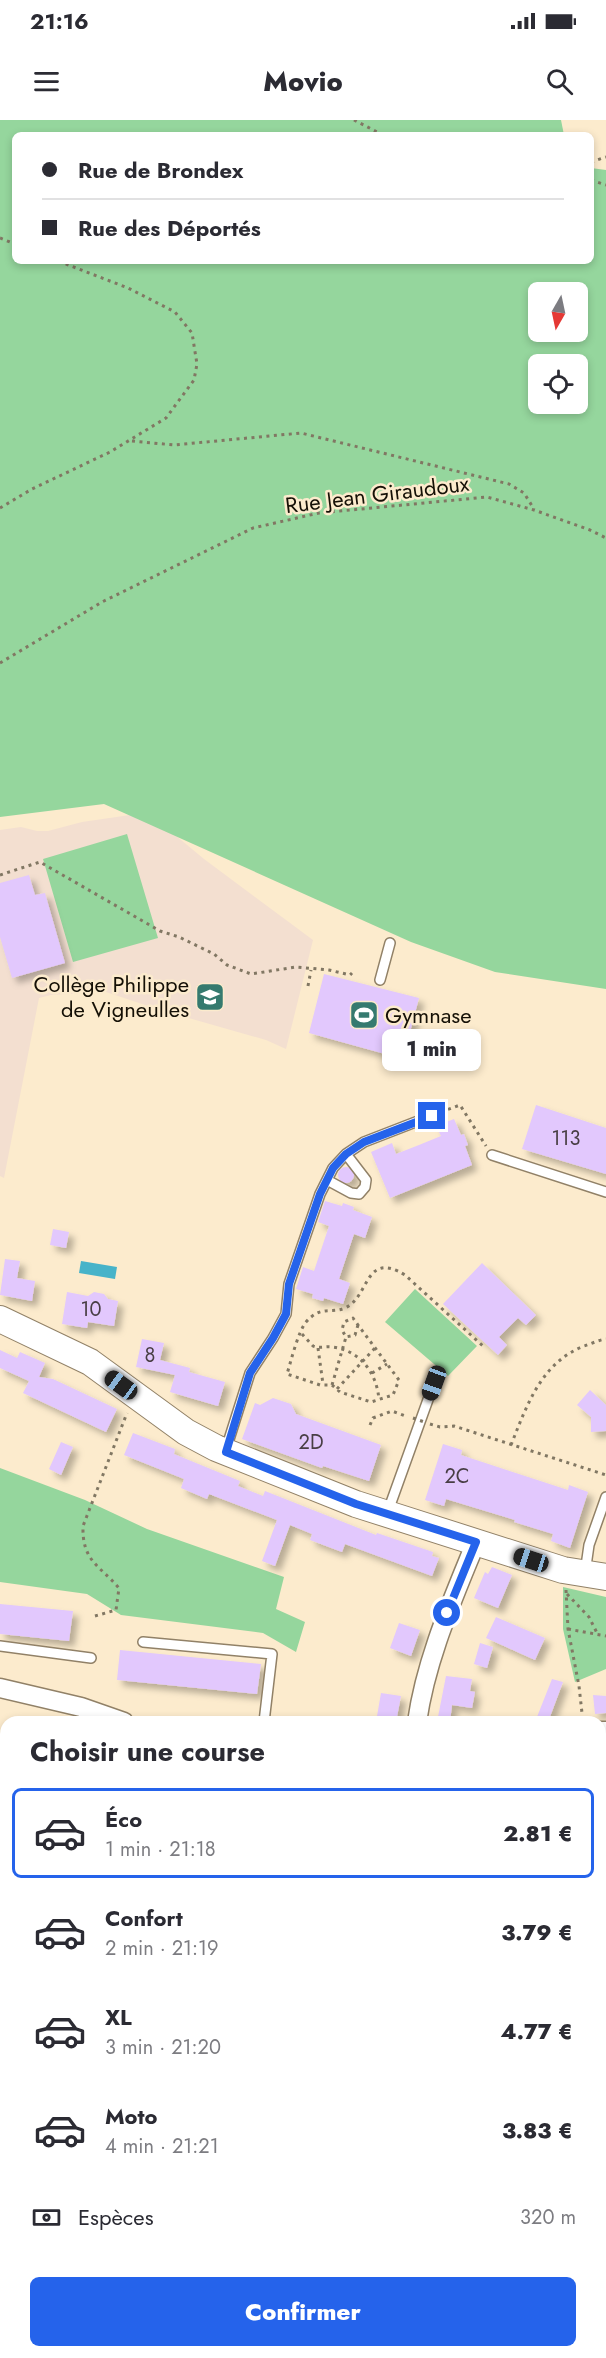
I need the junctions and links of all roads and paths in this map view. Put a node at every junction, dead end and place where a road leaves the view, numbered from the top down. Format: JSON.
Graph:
{"nodes":[{"id":1,"x":354,"y":120,"type":"edge"},
{"id":2,"x":377,"y":132,"type":"edge"},
{"id":3,"x":66,"y":264,"type":"edge"},
{"id":4,"x":130,"y":440,"type":"junction"},
{"id":5,"x":0,"y":508,"type":"edge"},
{"id":6,"x":534,"y":510,"type":"junction"},
{"id":7,"x":606,"y":538,"type":"edge"},
{"id":8,"x":0,"y":663,"type":"edge"},
{"id":9,"x":0,"y":875,"type":"edge"},
{"id":10,"x":390,"y":943,"type":"dead end"},
{"id":11,"x":311,"y":970,"type":"junction"},
{"id":12,"x":352,"y":973,"type":"dead end"},
{"id":13,"x":380,"y":980,"type":"dead end"},
{"id":14,"x":308,"y":986,"type":"dead end"},
{"id":15,"x":432,"y":1116,"type":"joint"},
{"id":16,"x":346,"y":1154,"type":"junction"},
{"id":17,"x":492,"y":1155,"type":"joint"},
{"id":18,"x":327,"y":1180,"type":"junction"},
{"id":19,"x":606,"y":1192,"type":"edge"},
{"id":20,"x":0,"y":1319,"type":"edge"},
{"id":21,"x":358,"y":1325,"type":"junction"},
{"id":22,"x":302,"y":1334,"type":"junction"},
{"id":23,"x":346,"y":1337,"type":"junction"},
{"id":24,"x":606,"y":1339,"type":"edge"},
{"id":25,"x":483,"y":1346,"type":"dead end"},
{"id":26,"x":318,"y":1348,"type":"junction"},
{"id":27,"x":375,"y":1348,"type":"junction"},
{"id":28,"x":342,"y":1349,"type":"junction"},
{"id":29,"x":363,"y":1361,"type":"junction"},
{"id":30,"x":387,"y":1364,"type":"junction"},
{"id":31,"x":372,"y":1373,"type":"junction"},
{"id":32,"x":434,"y":1383,"type":"dead end"},
{"id":33,"x":323,"y":1384,"type":"junction"},
{"id":34,"x":332,"y":1385,"type":"junction"},
{"id":35,"x":337,"y":1389,"type":"junction"},
{"id":36,"x":379,"y":1400,"type":"junction"},
{"id":37,"x":125,"y":1417,"type":"dead end"},
{"id":38,"x":370,"y":1425,"type":"dead end"},
{"id":39,"x":511,"y":1445,"type":"junction"},
{"id":40,"x":226,"y":1452,"type":"junction"},
{"id":41,"x":606,"y":1475,"type":"edge"},
{"id":42,"x":606,"y":1497,"type":"edge"},
{"id":43,"x":387,"y":1514,"type":"junction"},
{"id":44,"x":476,"y":1542,"type":"junction"},
{"id":45,"x":580,"y":1579,"type":"edge"},
{"id":46,"x":95,"y":1616,"type":"dead end"},
{"id":47,"x":568,"y":1629,"type":"junction"},
{"id":48,"x":598,"y":1635,"type":"junction"},
{"id":49,"x":606,"y":1636,"type":"edge"},
{"id":50,"x":143,"y":1642,"type":"dead end"},
{"id":51,"x":0,"y":1646,"type":"edge"},
{"id":52,"x":91,"y":1658,"type":"dead end"},
{"id":53,"x":0,"y":1688,"type":"edge"},
{"id":54,"x":78,"y":1714,"type":"edge"},
{"id":55,"x":265,"y":1716,"type":"edge"},
{"id":56,"x":418,"y":1716,"type":"edge"},
{"id":57,"x":582,"y":1716,"type":"edge"}],
"edges":[{"from":1,"to":2,"type":"path"},
{"from":3,"to":4,"type":"path"},
{"from":4,"to":5,"type":"path"},
{"from":4,"to":6,"type":"path"},
{"from":6,"to":7,"type":"path","name":"Rue Jean Giraudoux"},
{"from":6,"to":8,"type":"path","name":"Rue Jean Giraudoux"},
{"from":9,"to":11,"type":"path"},
{"from":10,"to":13,"type":"lane"},
{"from":11,"to":12,"type":"path"},
{"from":11,"to":14,"type":"path"},
{"from":15,"to":16,"type":"lane"},
{"from":15,"to":17,"type":"path"},
{"from":16,"to":18,"type":"lane"},
{"from":16,"to":18,"type":"lane"},
{"from":17,"to":19,"type":"lane"},
{"from":18,"to":40,"type":"lane"},
{"from":20,"to":40,"type":"street"},
{"from":21,"to":23,"type":"path"},
{"from":21,"to":23,"type":"path"},
{"from":21,"to":27,"type":"path"},
{"from":22,"to":25,"type":"path"},
{"from":22,"to":26,"type":"path"},
{"from":22,"to":33,"type":"path"},
{"from":23,"to":28,"type":"path"},
{"from":24,"to":39,"type":"path"},
{"from":26,"to":28,"type":"path"},
{"from":26,"to":33,"type":"path"},
{"from":27,"to":29,"type":"path"},
{"from":27,"to":30,"type":"path"},
{"from":28,"to":29,"type":"path"},
{"from":28,"to":34,"type":"path"},
{"from":29,"to":31,"type":"path"},
{"from":29,"to":35,"type":"path"},
{"from":30,"to":31,"type":"path"},
{"from":30,"to":36,"type":"path"},
{"from":31,"to":36,"type":"path"},
{"from":32,"to":43,"type":"lane"},
{"from":33,"to":34,"type":"path"},
{"from":34,"to":35,"type":"path"},
{"from":35,"to":36,"type":"path"},
{"from":37,"to":46,"type":"path"},
{"from":38,"to":39,"type":"path","bridge":true},
{"from":39,"to":41,"type":"path"},
{"from":40,"to":43,"type":"street"},
{"from":42,"to":45,"type":"lane"},
{"from":43,"to":44,"type":"street"},
{"from":44,"to":45,"type":"street"},
{"from":44,"to":56,"type":"street"},
{"from":45,"to":47,"type":"path"},
{"from":45,"to":48,"type":"path"},
{"from":47,"to":48,"type":"path"},
{"from":47,"to":57,"type":"path"},
{"from":48,"to":49,"type":"path"},
{"from":50,"to":55,"type":"lane"},
{"from":51,"to":52,"type":"lane"},
{"from":53,"to":54,"type":"street"}]}
